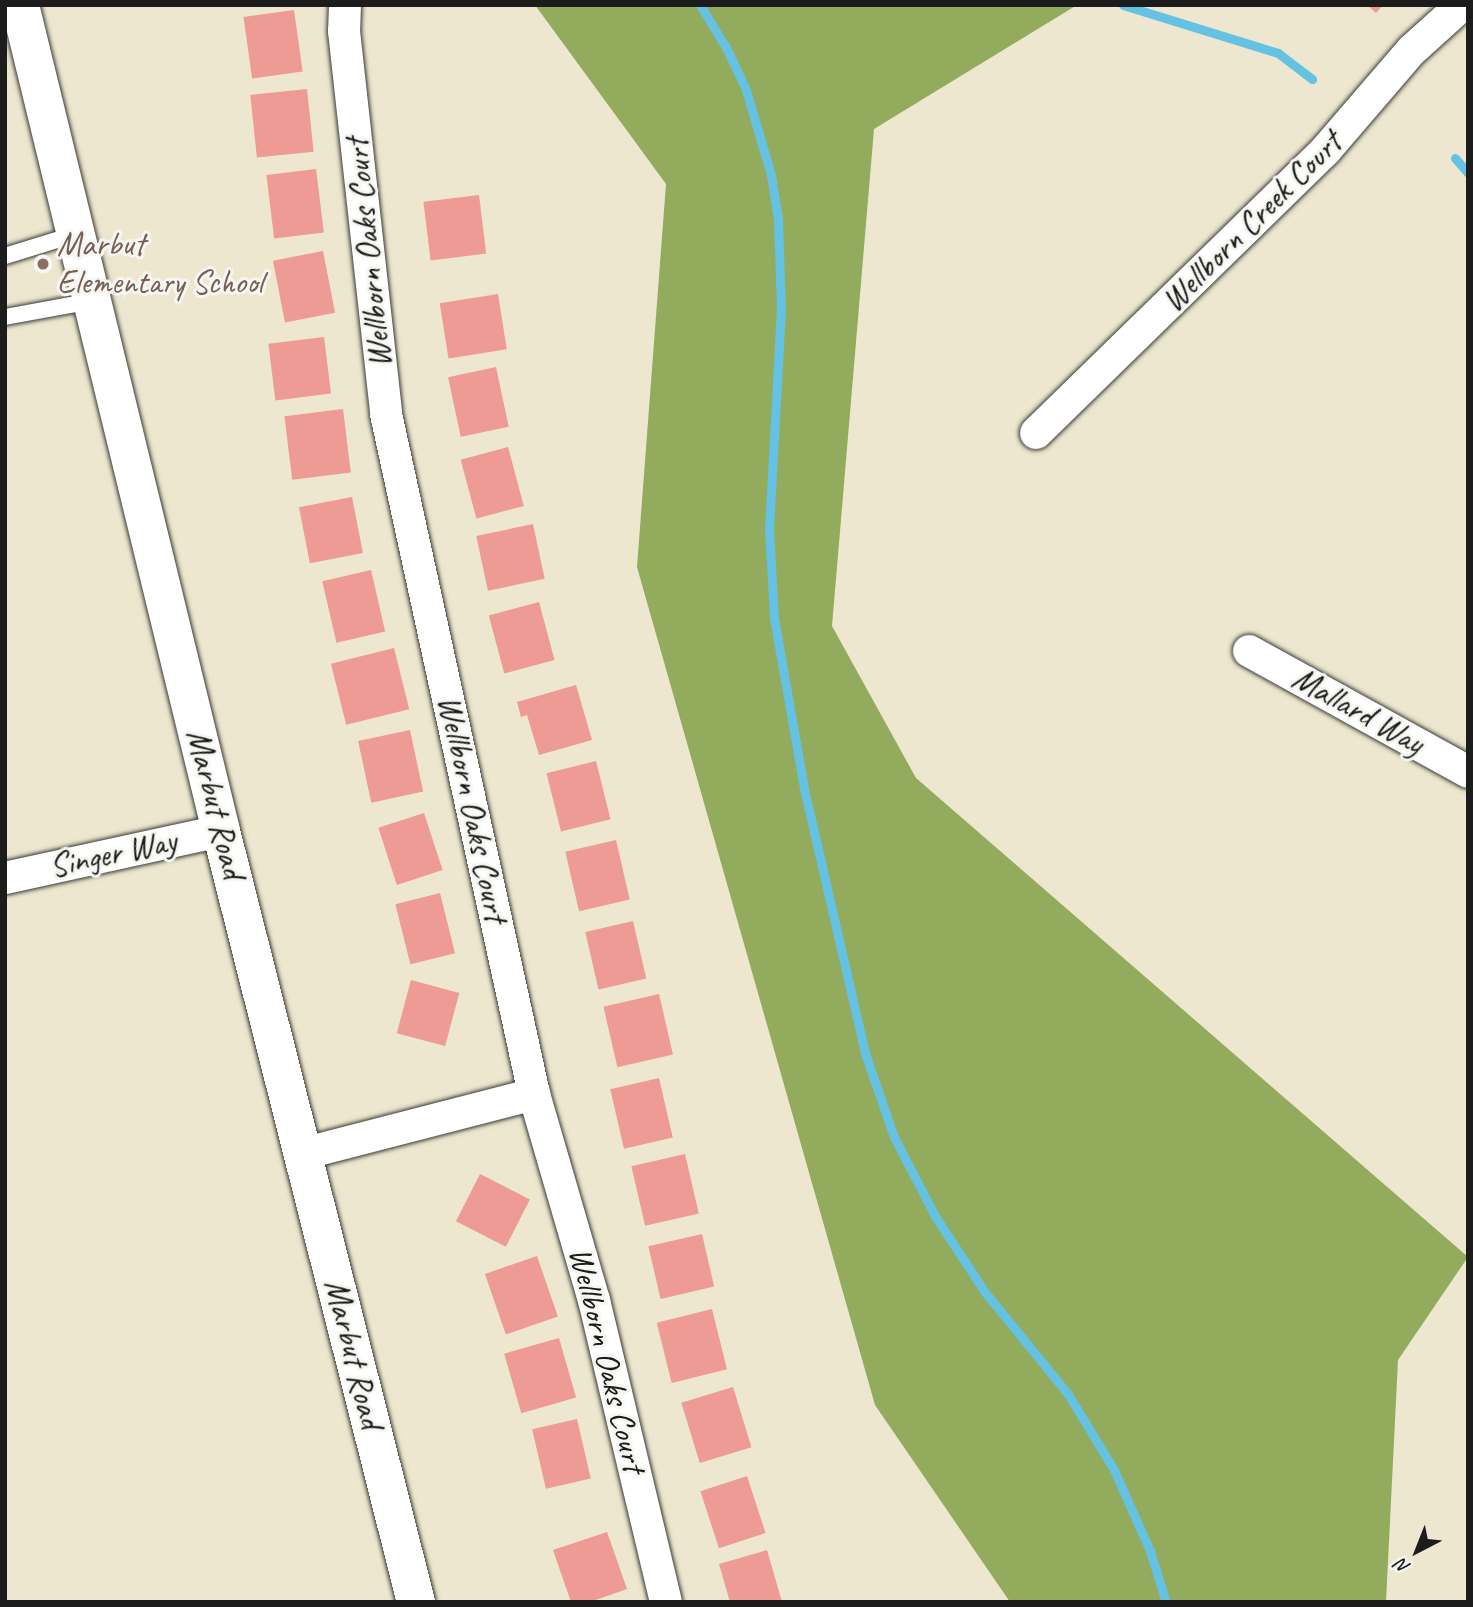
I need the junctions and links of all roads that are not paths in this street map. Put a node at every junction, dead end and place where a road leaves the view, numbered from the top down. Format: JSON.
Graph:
{"nodes":[{"id":1,"x":20,"y":5,"type":"edge"},
{"id":2,"x":345,"y":5,"type":"edge"},
{"id":3,"x":1462,"y":5,"type":"edge"},
{"id":4,"x":76,"y":234,"type":"junction"},
{"id":5,"x":5,"y":256,"type":"edge"},
{"id":6,"x":92,"y":301,"type":"junction"},
{"id":7,"x":5,"y":317,"type":"edge"},
{"id":8,"x":1036,"y":433,"type":"dead end"},
{"id":9,"x":1249,"y":651,"type":"dead end"},
{"id":10,"x":1468,"y":772,"type":"edge"},
{"id":11,"x":221,"y":831,"type":"junction"},
{"id":12,"x":5,"y":878,"type":"edge"},
{"id":13,"x":534,"y":1094,"type":"junction"},
{"id":14,"x":302,"y":1154,"type":"junction"},
{"id":15,"x":416,"y":1602,"type":"edge"},
{"id":16,"x":666,"y":1602,"type":"edge"}],
"edges":[{"from":1,"to":4,"type":"street","name":"Marbut Road"},
{"from":2,"to":13,"type":"street","name":"Wellborn Oaks Court"},
{"from":3,"to":8,"type":"street","name":"Wellborn Creek Court"},
{"from":4,"to":5,"type":"lane"},
{"from":4,"to":6,"type":"street","name":"Marbut Road"},
{"from":6,"to":7,"type":"lane"},
{"from":6,"to":11,"type":"street","name":"Marbut Road"},
{"from":9,"to":10,"type":"street","name":"Mallard Way"},
{"from":11,"to":12,"type":"street","name":"Singer Way"},
{"from":11,"to":14,"type":"street","name":"Marbut Road"},
{"from":13,"to":14,"type":"street"},
{"from":13,"to":16,"type":"street","name":"Wellborn Oaks Court"},
{"from":14,"to":15,"type":"street","name":"Marbut Road"}]}
